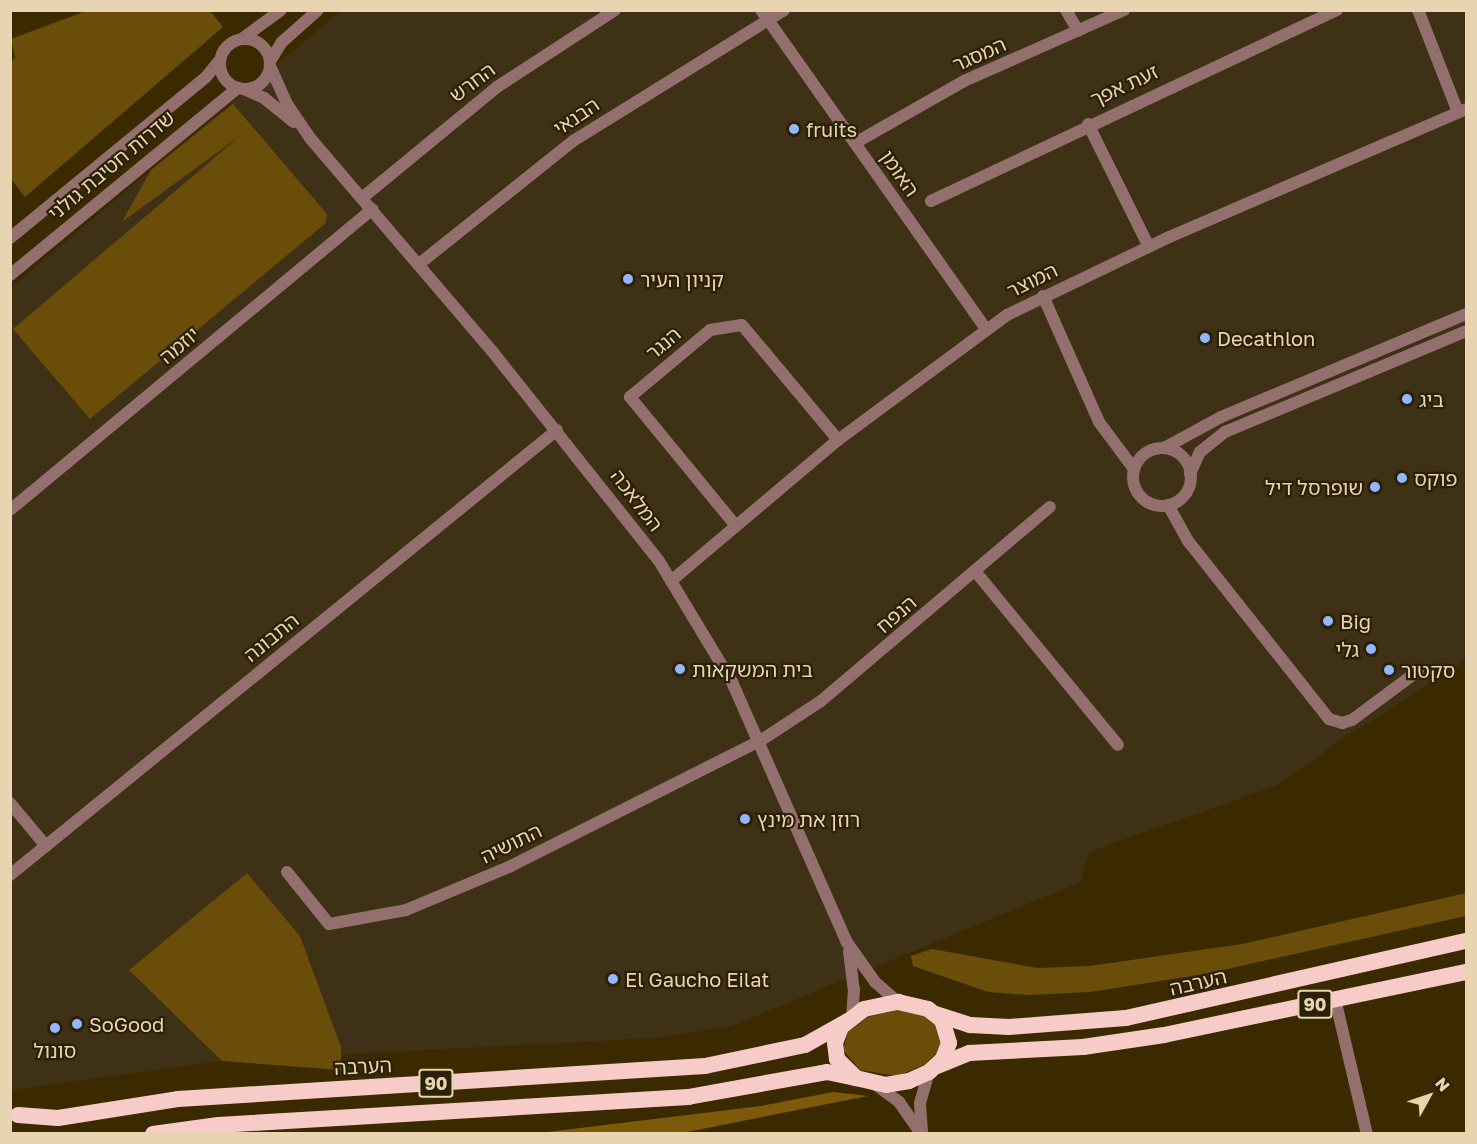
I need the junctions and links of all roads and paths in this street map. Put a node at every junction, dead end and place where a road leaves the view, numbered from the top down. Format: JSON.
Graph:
{"nodes":[{"id":1,"x":281,"y":10,"type":"edge"},
{"id":2,"x":318,"y":10,"type":"edge"},
{"id":3,"x":615,"y":10,"type":"edge"},
{"id":4,"x":784,"y":10,"type":"edge"},
{"id":5,"x":1066,"y":10,"type":"edge"},
{"id":6,"x":1124,"y":10,"type":"edge"},
{"id":7,"x":1337,"y":10,"type":"edge"},
{"id":8,"x":1418,"y":10,"type":"edge"},
{"id":9,"x":765,"y":15,"type":"edge"},
{"id":10,"x":1078,"y":31,"type":"junction"},
{"id":11,"x":242,"y":38,"type":"junction"},
{"id":12,"x":219,"y":61,"type":"junction"},
{"id":13,"x":270,"y":63,"type":"junction"},
{"id":14,"x":240,"y":88,"type":"junction"},
{"id":15,"x":1462,"y":110,"type":"edge"},
{"id":16,"x":1088,"y":124,"type":"junction"},
{"id":17,"x":310,"y":138,"type":"junction"},
{"id":18,"x":855,"y":144,"type":"junction"},
{"id":19,"x":362,"y":198,"type":"junction"},
{"id":20,"x":931,"y":201,"type":"dead end"},
{"id":21,"x":372,"y":209,"type":"junction"},
{"id":22,"x":10,"y":238,"type":"edge"},
{"id":23,"x":1149,"y":247,"type":"junction"},
{"id":24,"x":419,"y":264,"type":"junction"},
{"id":25,"x":10,"y":275,"type":"edge"},
{"id":26,"x":1043,"y":296,"type":"junction"},
{"id":27,"x":1467,"y":314,"type":"edge"},
{"id":28,"x":985,"y":328,"type":"junction"},
{"id":29,"x":1467,"y":331,"type":"edge"},
{"id":30,"x":557,"y":430,"type":"junction"},
{"id":31,"x":838,"y":440,"type":"junction"},
{"id":32,"x":1164,"y":448,"type":"junction"},
{"id":33,"x":1134,"y":469,"type":"junction"},
{"id":34,"x":1190,"y":474,"type":"junction"},
{"id":35,"x":1168,"y":505,"type":"junction"},
{"id":36,"x":1050,"y":507,"type":"dead end"},
{"id":37,"x":10,"y":510,"type":"edge"},
{"id":38,"x":736,"y":526,"type":"junction"},
{"id":39,"x":975,"y":572,"type":"junction"},
{"id":40,"x":671,"y":581,"type":"junction"},
{"id":41,"x":1418,"y":671,"type":"dead end"},
{"id":42,"x":760,"y":741,"type":"junction"},
{"id":43,"x":1118,"y":745,"type":"dead end"},
{"id":44,"x":10,"y":802,"type":"edge"},
{"id":45,"x":46,"y":846,"type":"junction"},
{"id":46,"x":287,"y":872,"type":"dead end"},
{"id":47,"x":10,"y":875,"type":"edge"},
{"id":48,"x":846,"y":941,"type":"junction"},
{"id":49,"x":1467,"y":942,"type":"edge"},
{"id":50,"x":1467,"y":972,"type":"edge"},
{"id":51,"x":1335,"y":999,"type":"junction"},
{"id":52,"x":898,"y":1002,"type":"junction"},
{"id":53,"x":936,"y":1014,"type":"junction"},
{"id":54,"x":850,"y":1019,"type":"junction"},
{"id":55,"x":933,"y":1069,"type":"junction"},
{"id":56,"x":856,"y":1078,"type":"junction"},
{"id":57,"x":875,"y":1084,"type":"junction"},
{"id":58,"x":14,"y":1112,"type":"edge"},
{"id":59,"x":30,"y":1134,"type":"edge"},
{"id":60,"x":153,"y":1134,"type":"edge"},
{"id":61,"x":922,"y":1134,"type":"edge"},
{"id":62,"x":1367,"y":1134,"type":"edge"}],
"edges":[{"from":1,"to":11,"type":"street"},
{"from":2,"to":13,"type":"street"},
{"from":3,"to":19,"type":"street","name":"החרש"},
{"from":4,"to":9,"type":"street","name":"הבנאי"},
{"from":5,"to":10,"type":"street"},
{"from":6,"to":10,"type":"street","name":"המסגר"},
{"from":7,"to":16,"type":"street","name":"זעת אפך"},
{"from":8,"to":15,"type":"street"},
{"from":9,"to":18,"type":"street","name":"האומן"},
{"from":9,"to":24,"type":"street","name":"הבנאי"},
{"from":10,"to":18,"type":"street","name":"המסגר"},
{"from":11,"to":12,"type":"street"},
{"from":11,"to":13,"type":"street"},
{"from":12,"to":14,"type":"street"},
{"from":12,"to":22,"type":"street","name":"שדרות חטיבת גולני"},
{"from":13,"to":14,"type":"street"},
{"from":13,"to":17,"type":"street","name":"המלאכה"},
{"from":14,"to":17,"type":"street","name":"המלאכה"},
{"from":14,"to":25,"type":"street","name":"שדרות חטיבת גולני"},
{"from":15,"to":23,"type":"street","name":"המוצר"},
{"from":16,"to":20,"type":"street","name":"זעת אפך"},
{"from":16,"to":23,"type":"street"},
{"from":17,"to":19,"type":"street","name":"המלאכה"},
{"from":18,"to":28,"type":"street","name":"האומן"},
{"from":19,"to":21,"type":"street","name":"המלאכה"},
{"from":21,"to":24,"type":"street","name":"המלאכה"},
{"from":21,"to":37,"type":"street","name":"יוזמה"},
{"from":23,"to":26,"type":"street","name":"המוצר"},
{"from":24,"to":30,"type":"street","name":"המלאכה"},
{"from":26,"to":28,"type":"street","name":"המוצר"},
{"from":26,"to":33,"type":"street"},
{"from":27,"to":32,"type":"street"},
{"from":28,"to":31,"type":"street","name":"המוצר"},
{"from":29,"to":34,"type":"street"},
{"from":30,"to":40,"type":"street","name":"המלאכה"},
{"from":30,"to":45,"type":"street","name":"התבונה"},
{"from":31,"to":38,"type":"street","name":"המוצר"},
{"from":31,"to":38,"type":"street","name":"הנגר"},
{"from":32,"to":33,"type":"street"},
{"from":32,"to":34,"type":"street"},
{"from":33,"to":35,"type":"street"},
{"from":34,"to":35,"type":"street"},
{"from":35,"to":41,"type":"street"},
{"from":36,"to":39,"type":"street","name":"הנפח"},
{"from":38,"to":40,"type":"street","name":"המוצר"},
{"from":39,"to":42,"type":"street","name":"הנפח"},
{"from":39,"to":43,"type":"street"},
{"from":40,"to":42,"type":"street","name":"המלאכה"},
{"from":42,"to":46,"type":"street","name":"התושיה"},
{"from":42,"to":48,"type":"street","name":"המלאכה"},
{"from":44,"to":45,"type":"street"},
{"from":45,"to":47,"type":"street","name":"התבונה"},
{"from":48,"to":52,"type":"street","name":"המלאכה"},
{"from":48,"to":54,"type":"street","name":"המלאכה"},
{"from":49,"to":53,"type":"highway","name":"הערבה","number":"90"},
{"from":50,"to":51,"type":"highway","number":"90"},
{"from":51,"to":55,"type":"highway","number":"90"},
{"from":51,"to":62,"type":"street"},
{"from":52,"to":53,"type":"highway","number":"90"},
{"from":52,"to":54,"type":"highway","number":"90"},
{"from":53,"to":55,"type":"highway"},
{"from":54,"to":56,"type":"highway"},
{"from":54,"to":58,"type":"highway","name":"הערבה","number":"90"},
{"from":55,"to":57,"type":"highway","number":"90"},
{"from":55,"to":61,"type":"street"},
{"from":56,"to":57,"type":"highway","number":"90"},
{"from":56,"to":60,"type":"highway","number":"90"},
{"from":57,"to":61,"type":"street"},
{"from":58,"to":59,"type":"highway"}]}
